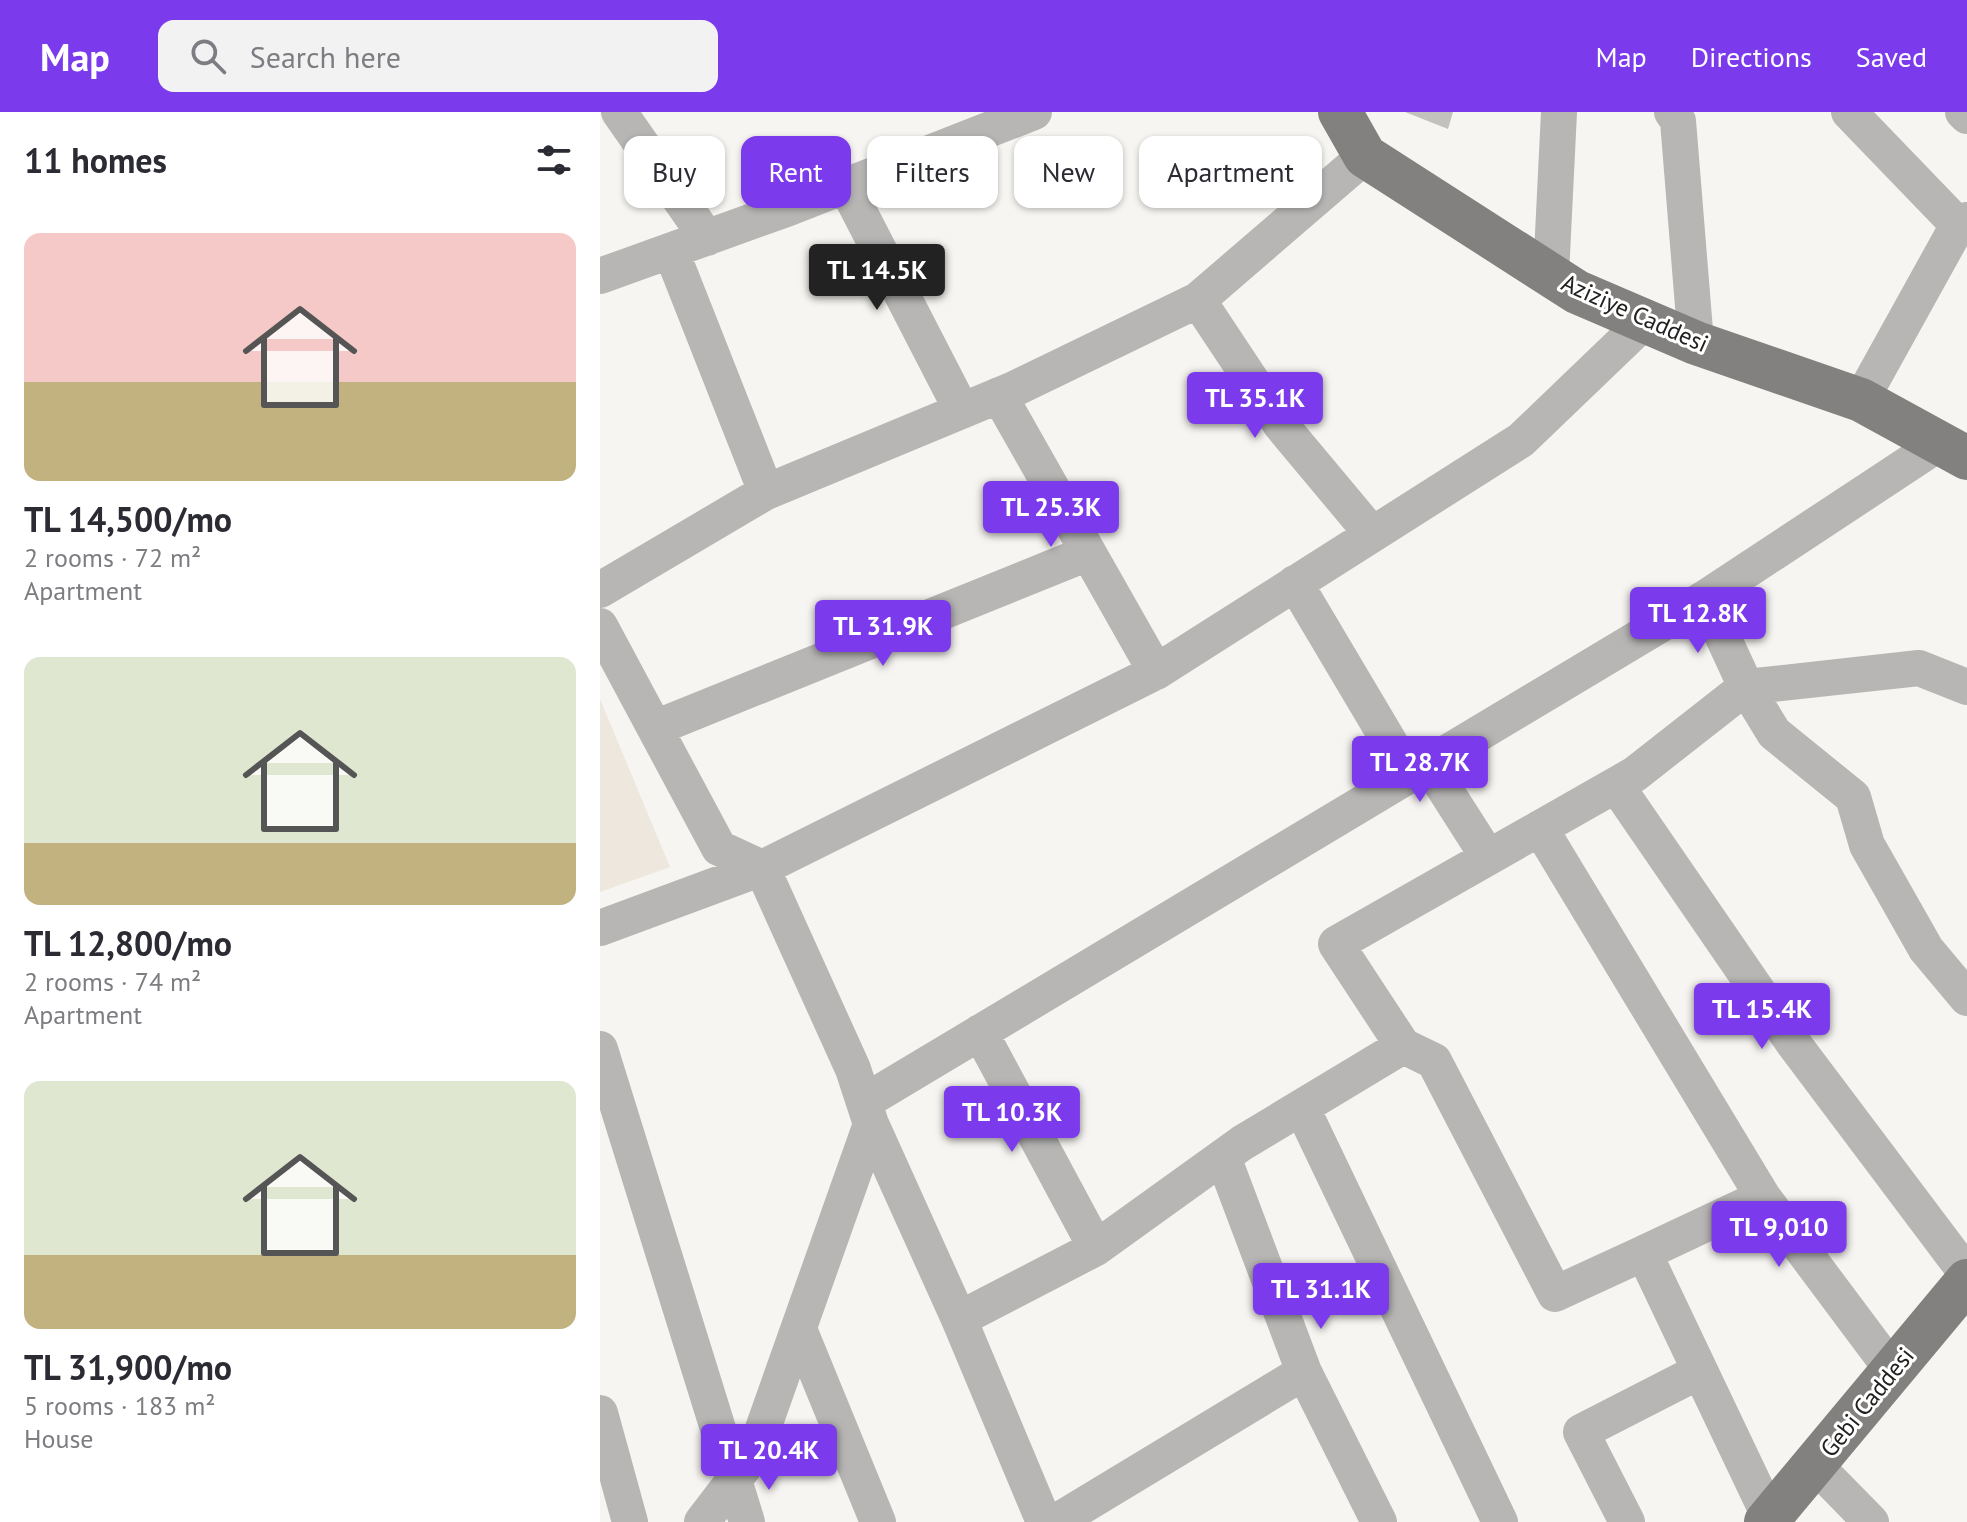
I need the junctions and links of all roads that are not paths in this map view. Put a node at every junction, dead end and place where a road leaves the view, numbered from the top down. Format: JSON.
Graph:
{"nodes":[{"id":1,"x":619,"y":112,"type":"edge"},
{"id":2,"x":1034,"y":112,"type":"edge"},
{"id":3,"x":1340,"y":112,"type":"edge"},
{"id":4,"x":1559,"y":112,"type":"edge"},
{"id":5,"x":1672,"y":112,"type":"edge"},
{"id":6,"x":1849,"y":112,"type":"edge"},
{"id":7,"x":1365,"y":156,"type":"junction"},
{"id":8,"x":851,"y":184,"type":"edge"},
{"id":9,"x":851,"y":196,"type":"edge"},
{"id":10,"x":787,"y":208,"type":"edge"},
{"id":11,"x":1963,"y":222,"type":"edge"},
{"id":12,"x":707,"y":238,"type":"junction"},
{"id":13,"x":671,"y":251,"type":"junction"},
{"id":14,"x":1551,"y":275,"type":"junction"},
{"id":15,"x":600,"y":276,"type":"edge"},
{"id":16,"x":1198,"y":300,"type":"junction"},
{"id":17,"x":1645,"y":321,"type":"junction"},
{"id":18,"x":1696,"y":343,"type":"junction"},
{"id":19,"x":999,"y":395,"type":"junction"},
{"id":20,"x":1861,"y":400,"type":"junction"},
{"id":21,"x":962,"y":411,"type":"junction"},
{"id":22,"x":1952,"y":451,"type":"edge"},
{"id":23,"x":766,"y":492,"type":"junction"},
{"id":24,"x":1372,"y":534,"type":"junction"},
{"id":25,"x":1088,"y":553,"type":"junction"},
{"id":26,"x":1295,"y":583,"type":"junction"},
{"id":27,"x":600,"y":590,"type":"edge"},
{"id":28,"x":1705,"y":598,"type":"junction"},
{"id":29,"x":600,"y":626,"type":"edge"},
{"id":30,"x":1156,"y":672,"type":"junction"},
{"id":31,"x":1746,"y":687,"type":"junction"},
{"id":32,"x":1967,"y":687,"type":"edge"},
{"id":33,"x":655,"y":728,"type":"junction"},
{"id":34,"x":1418,"y":769,"type":"junction"},
{"id":35,"x":1616,"y":785,"type":"junction"},
{"id":36,"x":1540,"y":828,"type":"junction"},
{"id":37,"x":1488,"y":857,"type":"junction"},
{"id":38,"x":762,"y":868,"type":"junction"},
{"id":39,"x":600,"y":928,"type":"edge"},
{"id":40,"x":1967,"y":998,"type":"edge"},
{"id":41,"x":980,"y":1032,"type":"junction"},
{"id":42,"x":1403,"y":1046,"type":"junction"},
{"id":43,"x":600,"y":1049,"type":"edge"},
{"id":44,"x":1302,"y":1108,"type":"junction"},
{"id":45,"x":867,"y":1113,"type":"junction"},
{"id":46,"x":1223,"y":1157,"type":"junction"},
{"id":47,"x":1763,"y":1197,"type":"junction"},
{"id":48,"x":1096,"y":1248,"type":"junction"},
{"id":49,"x":1644,"y":1253,"type":"junction"},
{"id":50,"x":1967,"y":1274,"type":"edge"},
{"id":51,"x":1967,"y":1281,"type":"edge"},
{"id":52,"x":959,"y":1319,"type":"junction"},
{"id":53,"x":799,"y":1329,"type":"junction"},
{"id":54,"x":1700,"y":1371,"type":"junction"},
{"id":55,"x":1893,"y":1371,"type":"junction"},
{"id":56,"x":1304,"y":1372,"type":"junction"},
{"id":57,"x":600,"y":1413,"type":"edge"},
{"id":58,"x":1816,"y":1466,"type":"junction"},
{"id":59,"x":734,"y":1481,"type":"junction"},
{"id":60,"x":1768,"y":1520,"type":"edge"},
{"id":61,"x":630,"y":1522,"type":"edge"},
{"id":62,"x":702,"y":1522,"type":"edge"},
{"id":63,"x":747,"y":1522,"type":"edge"},
{"id":64,"x":878,"y":1522,"type":"edge"},
{"id":65,"x":1044,"y":1522,"type":"edge"},
{"id":66,"x":1056,"y":1522,"type":"edge"},
{"id":67,"x":1379,"y":1522,"type":"edge"},
{"id":68,"x":1500,"y":1522,"type":"edge"},
{"id":69,"x":1627,"y":1522,"type":"edge"},
{"id":70,"x":1871,"y":1522,"type":"edge"}],
"edges":[{"from":1,"to":12,"type":"street"},
{"from":2,"to":8,"type":"street"},
{"from":3,"to":7,"type":"main road","name":"Aziziye Caddesi"},
{"from":4,"to":14,"type":"street"},
{"from":5,"to":18,"type":"street"},
{"from":6,"to":11,"type":"street"},
{"from":7,"to":14,"type":"main road","name":"Aziziye Caddesi"},
{"from":7,"to":16,"type":"street"},
{"from":9,"to":21,"type":"street"},
{"from":10,"to":12,"type":"street"},
{"from":11,"to":20,"type":"street"},
{"from":12,"to":13,"type":"street"},
{"from":13,"to":15,"type":"street"},
{"from":13,"to":23,"type":"street"},
{"from":14,"to":17,"type":"main road","name":"Aziziye Caddesi"},
{"from":16,"to":19,"type":"street"},
{"from":16,"to":24,"type":"street"},
{"from":17,"to":18,"type":"main road","name":"Aziziye Caddesi"},
{"from":17,"to":24,"type":"street"},
{"from":18,"to":20,"type":"main road","name":"Aziziye Caddesi"},
{"from":19,"to":21,"type":"street"},
{"from":19,"to":25,"type":"street"},
{"from":20,"to":22,"type":"main road","name":"Aziziye Caddesi"},
{"from":21,"to":23,"type":"street"},
{"from":22,"to":28,"type":"street"},
{"from":23,"to":27,"type":"street"},
{"from":24,"to":26,"type":"street"},
{"from":25,"to":30,"type":"street"},
{"from":25,"to":33,"type":"street"},
{"from":26,"to":30,"type":"street"},
{"from":26,"to":34,"type":"street"},
{"from":28,"to":31,"type":"street"},
{"from":28,"to":34,"type":"street"},
{"from":29,"to":33,"type":"street"},
{"from":30,"to":38,"type":"street"},
{"from":31,"to":32,"type":"street"},
{"from":31,"to":35,"type":"street"},
{"from":31,"to":40,"type":"street"},
{"from":33,"to":38,"type":"street"},
{"from":34,"to":37,"type":"street"},
{"from":34,"to":41,"type":"street"},
{"from":35,"to":36,"type":"street"},
{"from":35,"to":50,"type":"street"},
{"from":36,"to":37,"type":"street"},
{"from":36,"to":47,"type":"street"},
{"from":37,"to":42,"type":"street"},
{"from":38,"to":39,"type":"street"},
{"from":38,"to":45,"type":"street"},
{"from":41,"to":45,"type":"street"},
{"from":41,"to":48,"type":"street"},
{"from":42,"to":44,"type":"street"},
{"from":42,"to":49,"type":"street"},
{"from":43,"to":59,"type":"street"},
{"from":44,"to":46,"type":"street"},
{"from":44,"to":68,"type":"street"},
{"from":45,"to":52,"type":"street"},
{"from":45,"to":53,"type":"street"},
{"from":46,"to":48,"type":"street"},
{"from":46,"to":56,"type":"street"},
{"from":47,"to":49,"type":"street"},
{"from":47,"to":55,"type":"street"},
{"from":48,"to":52,"type":"street"},
{"from":49,"to":54,"type":"street"},
{"from":51,"to":55,"type":"main road","name":"Gebi Caddesi"},
{"from":52,"to":65,"type":"street"},
{"from":53,"to":59,"type":"street"},
{"from":53,"to":64,"type":"street"},
{"from":54,"to":60,"type":"street"},
{"from":54,"to":69,"type":"street"},
{"from":55,"to":58,"type":"main road","name":"Gebi Caddesi"},
{"from":56,"to":66,"type":"street"},
{"from":56,"to":67,"type":"street"},
{"from":57,"to":61,"type":"street"},
{"from":58,"to":60,"type":"main road","name":"Gebi Caddesi"},
{"from":58,"to":70,"type":"street"},
{"from":59,"to":62,"type":"street"},
{"from":59,"to":63,"type":"street"}]}
